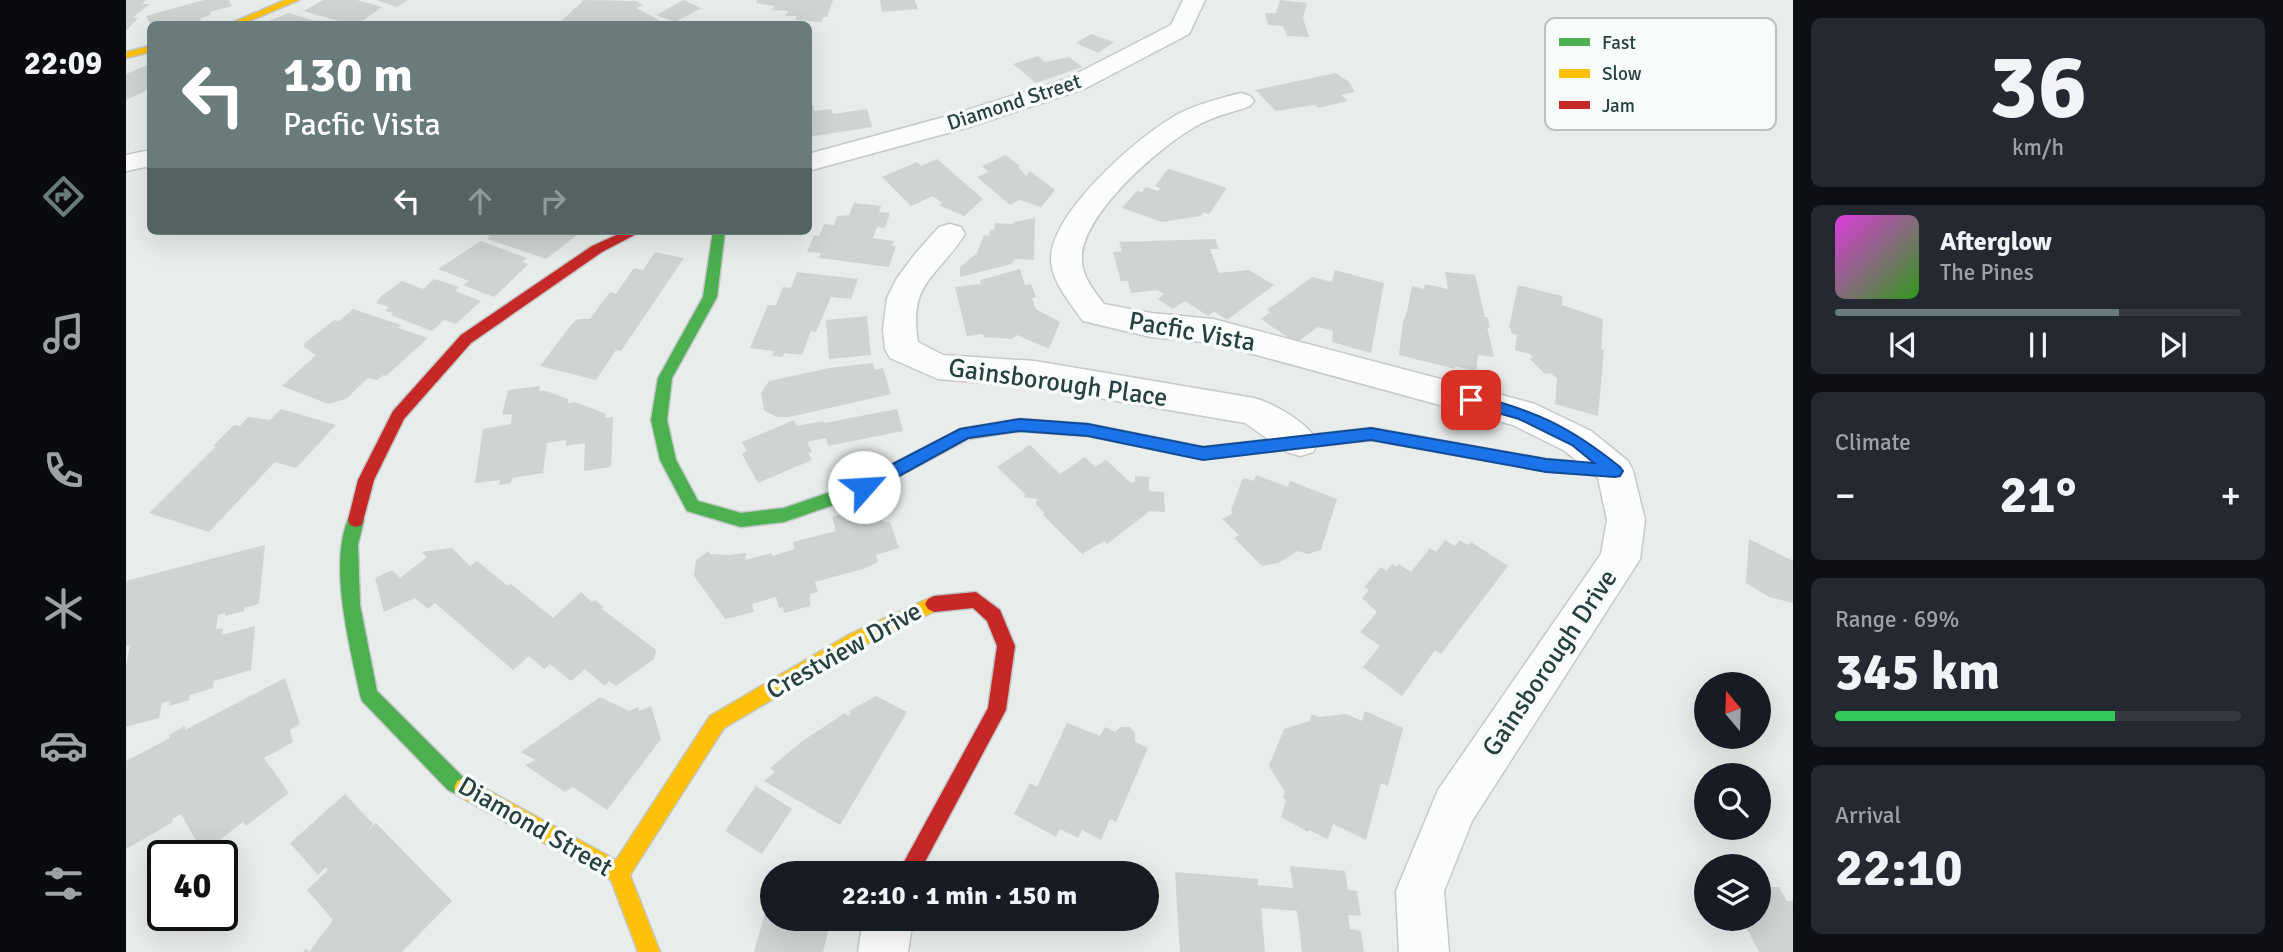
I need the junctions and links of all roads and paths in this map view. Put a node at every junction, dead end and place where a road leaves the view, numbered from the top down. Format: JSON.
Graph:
{"nodes":[{"id":1,"x":294,"y":0,"type":"edge"},
{"id":2,"x":1194,"y":0,"type":"edge"},
{"id":3,"x":242,"y":21,"type":"edge"},
{"id":4,"x":147,"y":51,"type":"edge"},
{"id":5,"x":126,"y":55,"type":"edge"},
{"id":6,"x":1241,"y":101,"type":"dead end"},
{"id":7,"x":147,"y":159,"type":"edge"},
{"id":8,"x":812,"y":162,"type":"edge"},
{"id":9,"x":126,"y":163,"type":"edge"},
{"id":10,"x":950,"y":234,"type":"dead end"},
{"id":11,"x":627,"y":235,"type":"edge"},
{"id":12,"x":718,"y":235,"type":"edge"},
{"id":13,"x":1300,"y":442,"type":"junction"},
{"id":14,"x":1615,"y":471,"type":"junction"},
{"id":15,"x":915,"y":861,"type":"edge"},
{"id":16,"x":619,"y":873,"type":"junction"},
{"id":17,"x":886,"y":931,"type":"edge"},
{"id":18,"x":649,"y":952,"type":"edge"},
{"id":19,"x":883,"y":952,"type":"edge"},
{"id":20,"x":1424,"y":952,"type":"edge"}],
"edges":[{"from":1,"to":3,"type":"street"},
{"from":2,"to":8,"type":"street","name":"Diamond Street"},
{"from":4,"to":5,"type":"street"},
{"from":6,"to":14,"type":"street","name":"Pacfic Vista"},
{"from":7,"to":9,"type":"street"},
{"from":10,"to":13,"type":"street","name":"Gainsborough Place"},
{"from":11,"to":16,"type":"street","name":"Diamond Street"},
{"from":12,"to":13,"type":"street"},
{"from":13,"to":14,"type":"street"},
{"from":14,"to":20,"type":"street","name":"Gainsborough Drive"},
{"from":15,"to":16,"type":"street","name":"Crestview Drive"},
{"from":16,"to":18,"type":"street","name":"Diamond Street"},
{"from":17,"to":19,"type":"street"}]}
